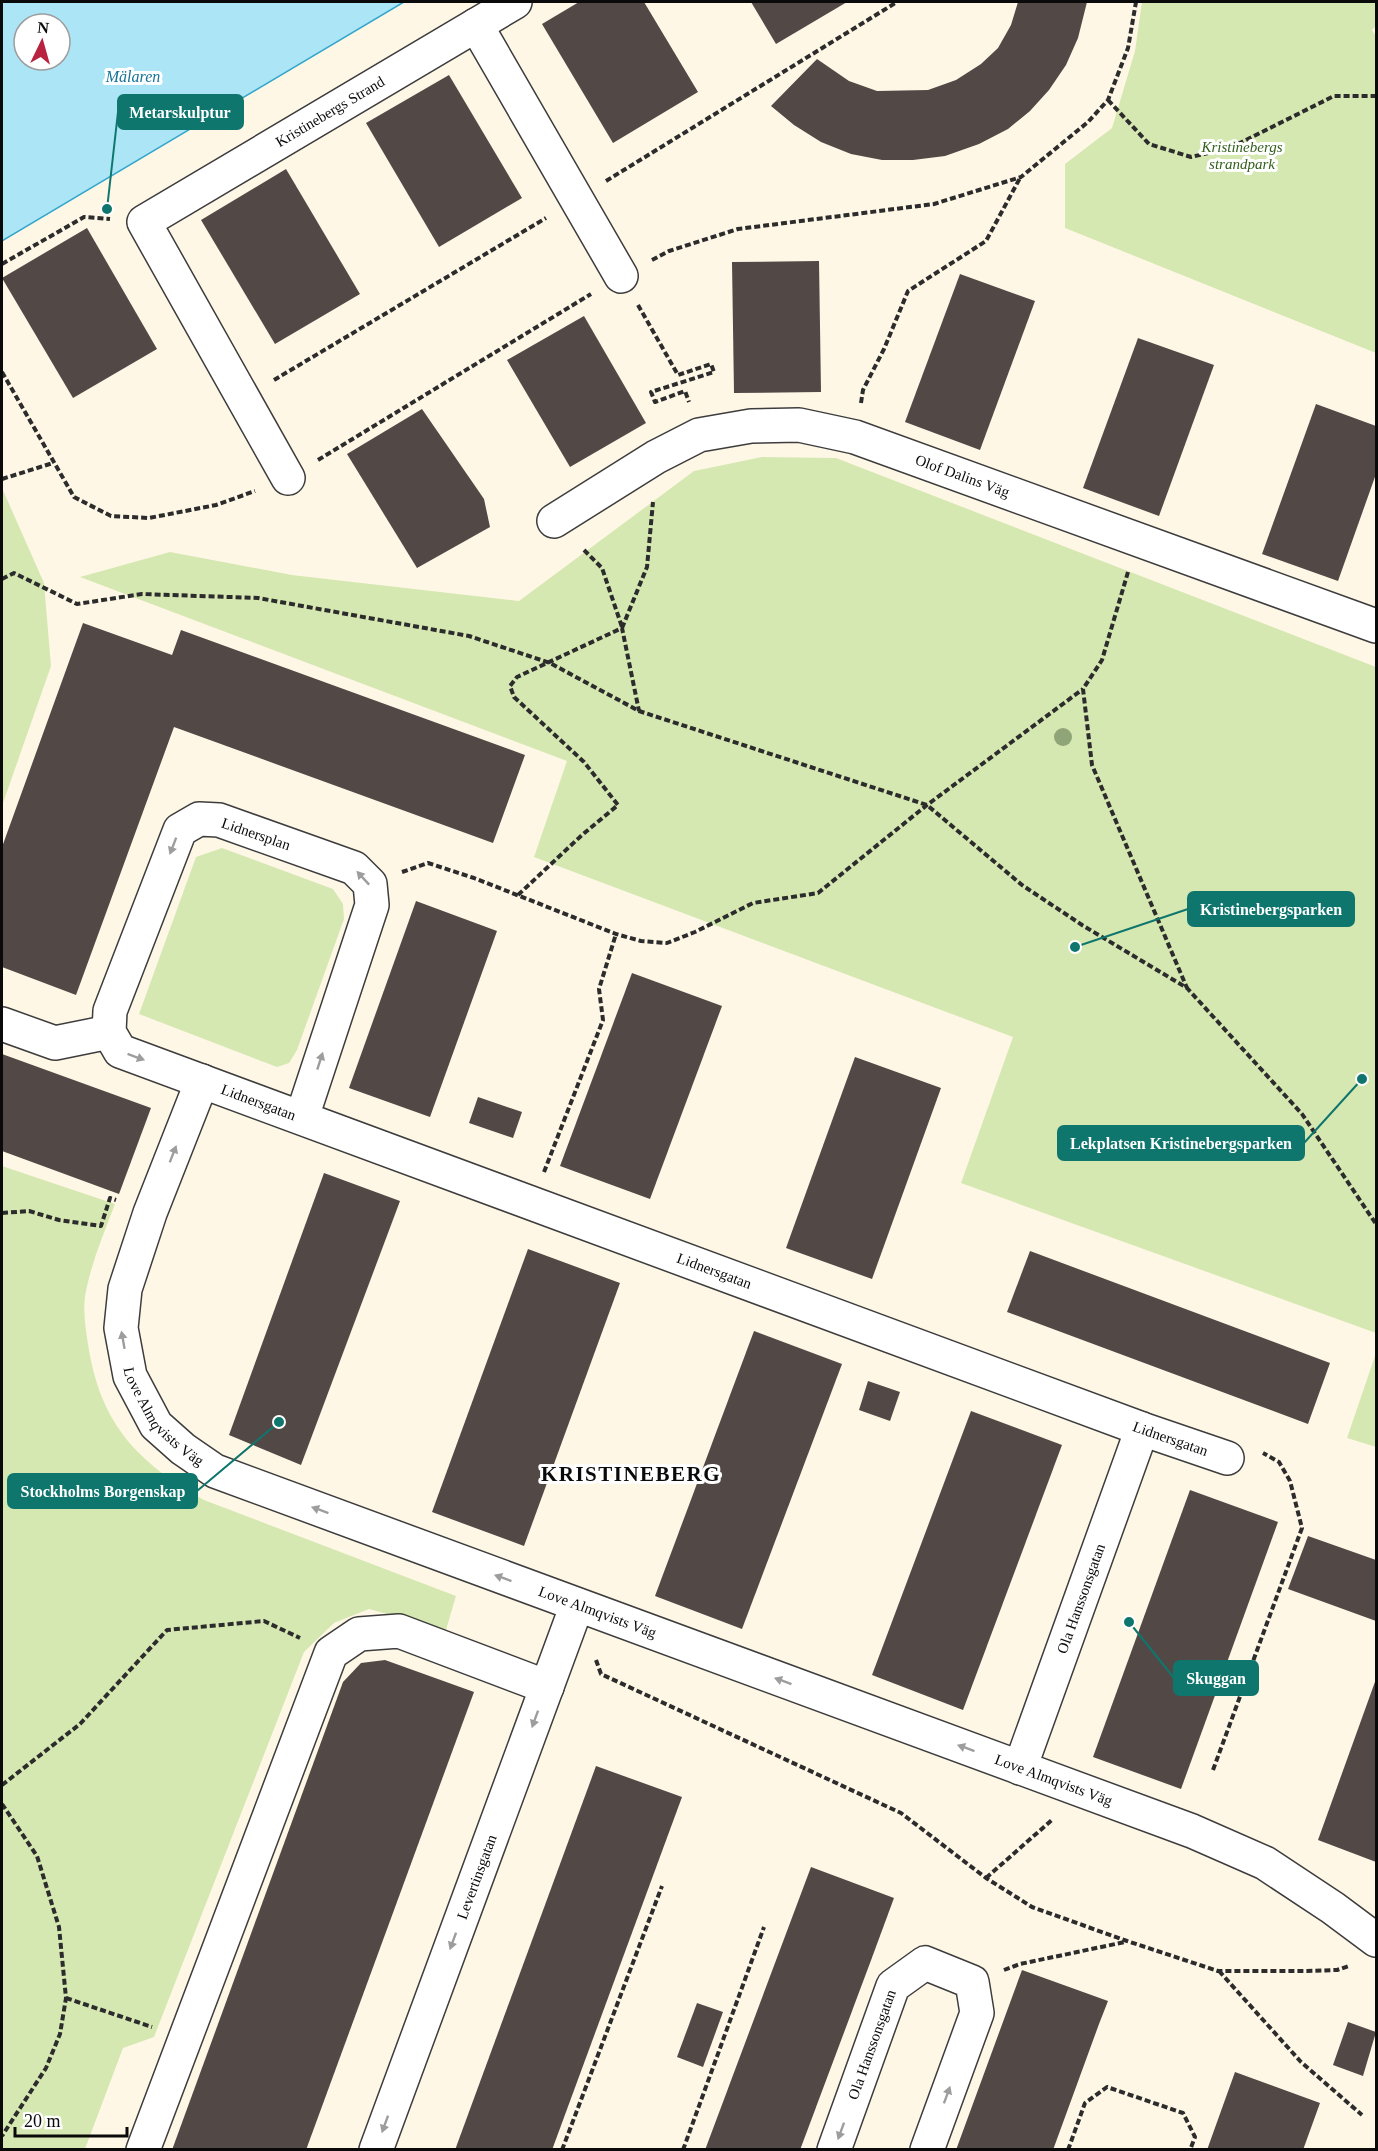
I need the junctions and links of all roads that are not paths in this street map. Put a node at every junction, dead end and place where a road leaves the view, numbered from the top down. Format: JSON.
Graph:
{"nodes":[{"id":1,"x":515,"y":2,"type":"edge"},
{"id":2,"x":476,"y":25,"type":"junction"},
{"id":3,"x":621,"y":276,"type":"road end"},
{"id":4,"x":288,"y":478,"type":"road end"},
{"id":5,"x":554,"y":521,"type":"dead end"},
{"id":6,"x":1377,"y":626,"type":"edge"},
{"id":7,"x":2,"y":1024,"type":"edge"},
{"id":8,"x":109,"y":1032,"type":"junction"},
{"id":9,"x":202,"y":1081,"type":"junction"},
{"id":10,"x":302,"y":1117,"type":"junction"},
{"id":11,"x":1142,"y":1429,"type":"junction"},
{"id":12,"x":1227,"y":1458,"type":"road end"},
{"id":13,"x":577,"y":1605,"type":"junction"},
{"id":14,"x":547,"y":1687,"type":"junction"},
{"id":15,"x":1020,"y":1768,"type":"junction"},
{"id":16,"x":1377,"y":1940,"type":"edge"},
{"id":17,"x":143,"y":2150,"type":"edge"},
{"id":18,"x":376,"y":2150,"type":"edge"},
{"id":19,"x":834,"y":2150,"type":"edge"},
{"id":20,"x":927,"y":2150,"type":"edge"}],
"edges":[{"from":1,"to":2,"type":"street","name":"Kristinebergs Strand"},
{"from":2,"to":3,"type":"street"},
{"from":2,"to":4,"type":"street","name":"Kristinebergs Strand"},
{"from":5,"to":6,"type":"street","name":"Olof Dalins Väg"},
{"from":7,"to":8,"type":"street"},
{"from":8,"to":9,"type":"street","one_way":true},
{"from":10,"to":8,"type":"street","name":"Lidnersplan","one_way":true},
{"from":9,"to":10,"type":"street","name":"Lidnersgatan"},
{"from":13,"to":9,"type":"street","name":"Love Almqvists Väg","one_way":true},
{"from":10,"to":11,"type":"street","name":"Lidnersgatan"},
{"from":11,"to":12,"type":"street","name":"Lidnersgatan"},
{"from":11,"to":15,"type":"street","name":"Ola Hanssonsgatan"},
{"from":13,"to":14,"type":"street","name":"Levertinsgatan"},
{"from":15,"to":13,"type":"street","name":"Love Almqvists Väg","one_way":true},
{"from":14,"to":17,"type":"street"},
{"from":14,"to":18,"type":"street","name":"Levertinsgatan","one_way":true},
{"from":15,"to":16,"type":"street","name":"Love Almqvists Väg"},
{"from":20,"to":19,"type":"street","name":"Ola Hanssonsgatan","one_way":true}]}
